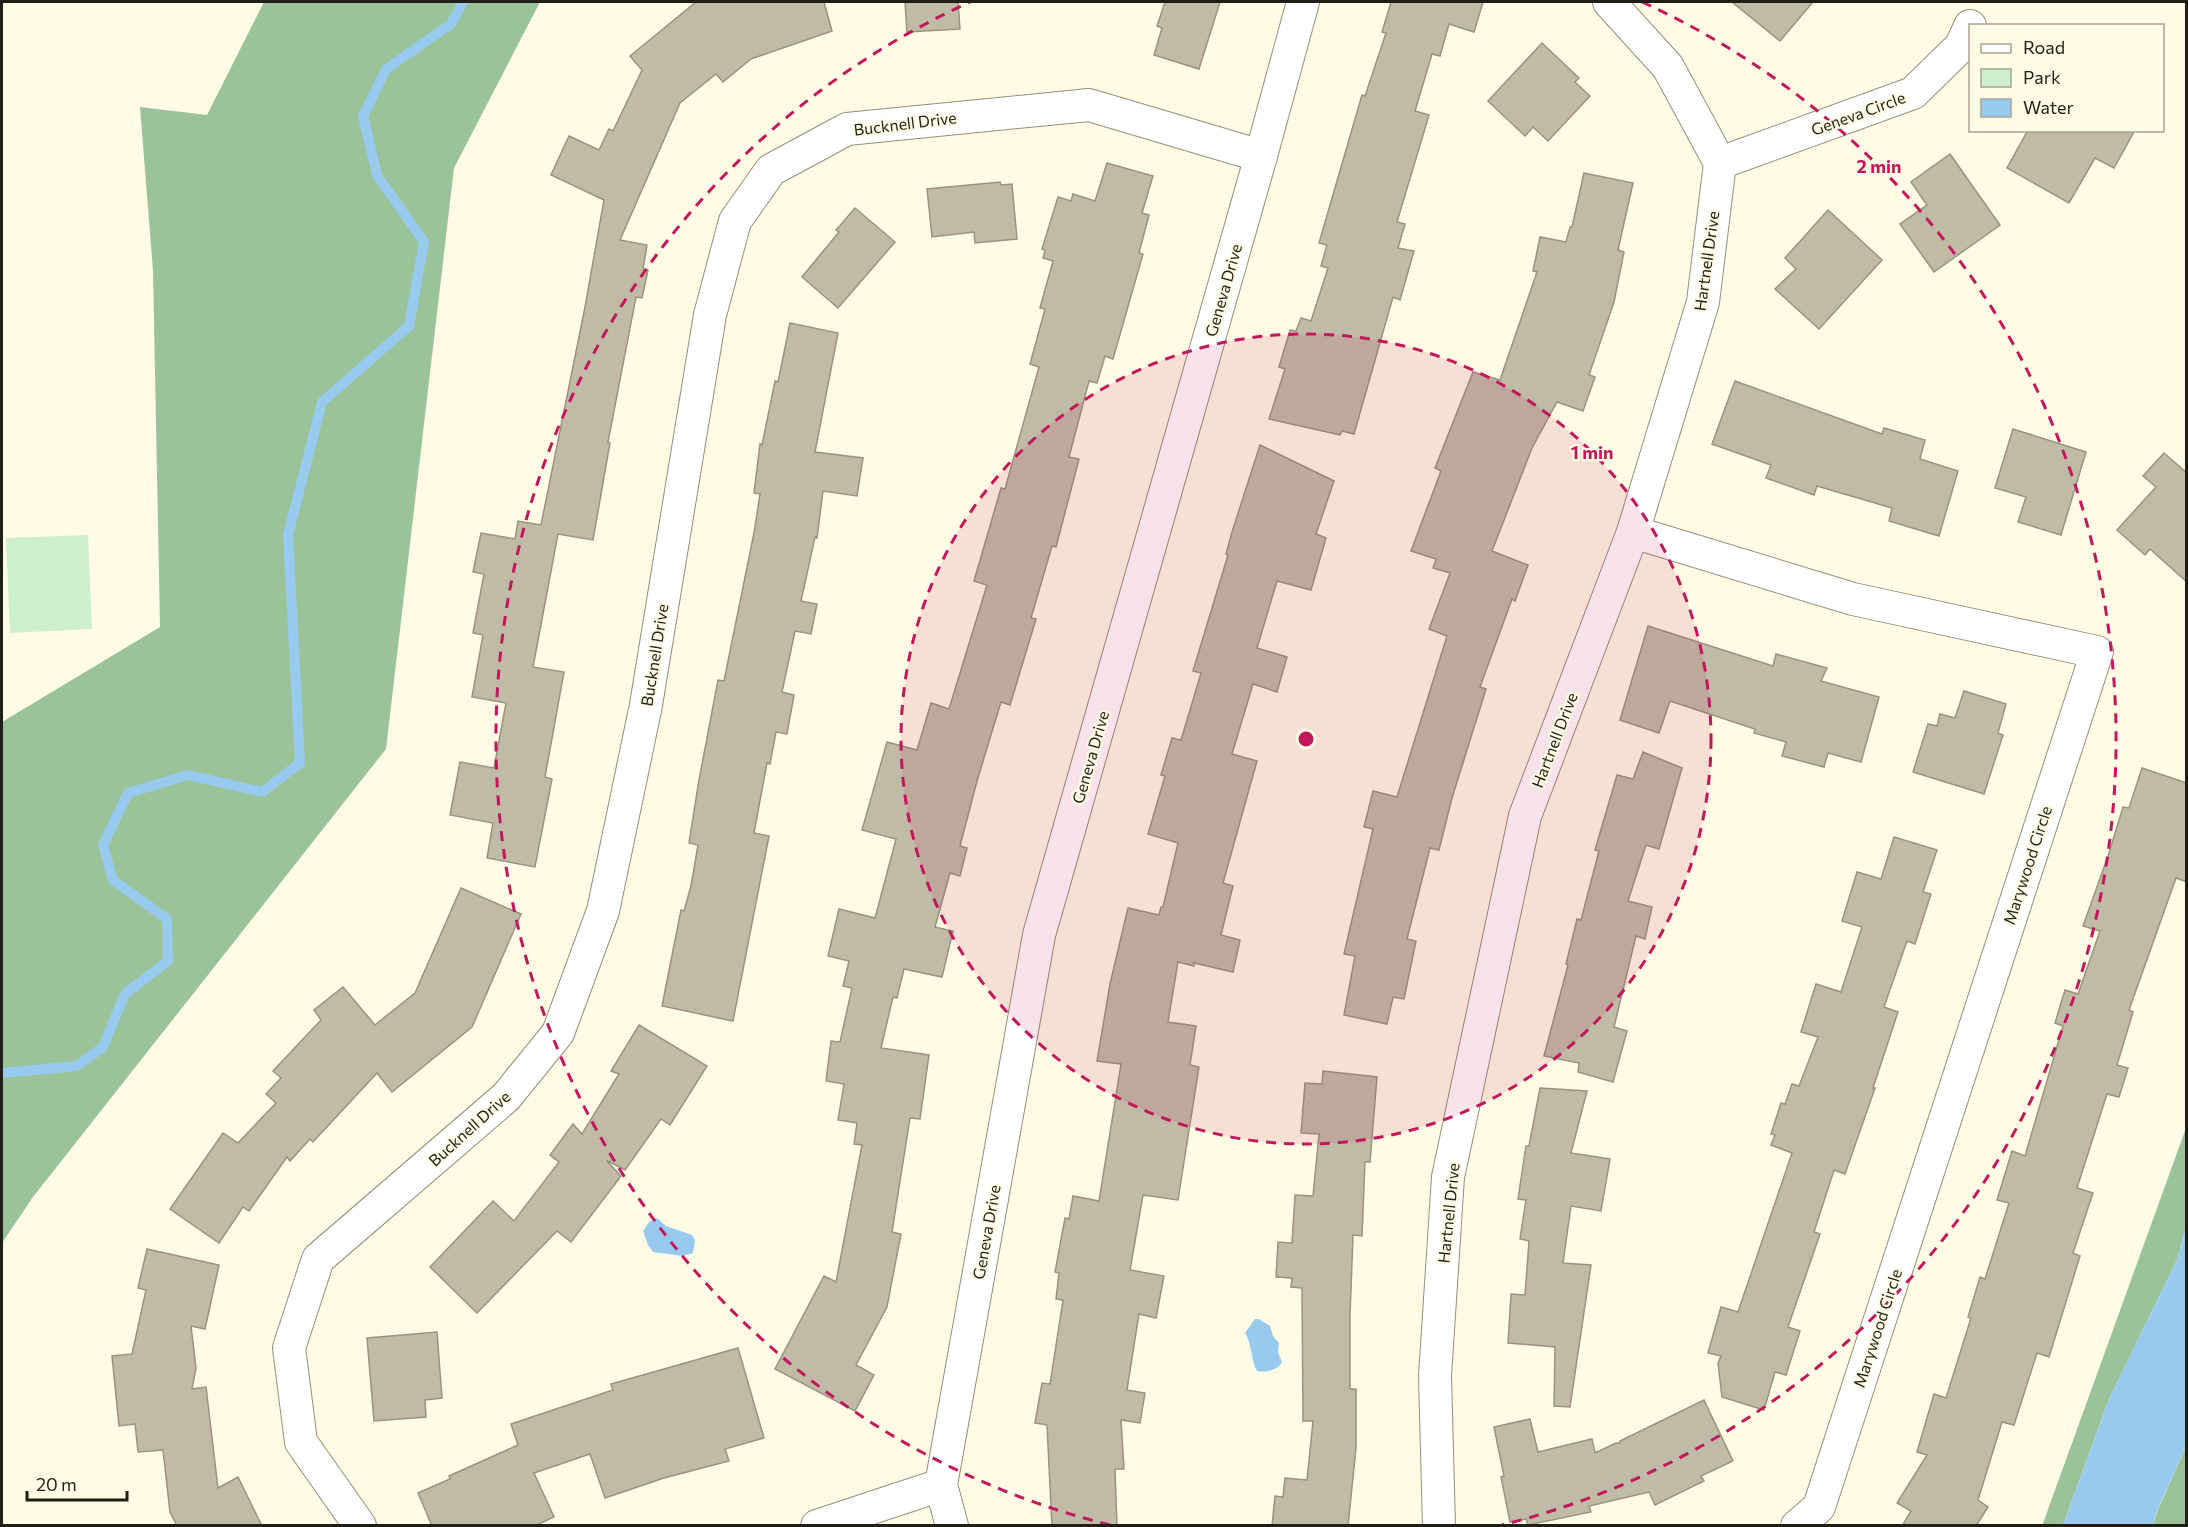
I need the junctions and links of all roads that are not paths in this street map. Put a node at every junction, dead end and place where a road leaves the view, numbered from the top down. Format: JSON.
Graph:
{"nodes":[{"id":1,"x":1303,"y":2,"type":"edge"},
{"id":2,"x":1609,"y":2,"type":"edge"},
{"id":3,"x":1982,"y":2,"type":"edge"},
{"id":4,"x":1972,"y":24,"type":"edge"},
{"id":5,"x":1969,"y":30,"type":"edge"},
{"id":6,"x":1261,"y":156,"type":"junction"},
{"id":7,"x":1720,"y":163,"type":"junction"},
{"id":8,"x":1633,"y":532,"type":"junction"},
{"id":9,"x":941,"y":1485,"type":"junction"},
{"id":10,"x":360,"y":1526,"type":"edge"},
{"id":11,"x":817,"y":1526,"type":"edge"},
{"id":12,"x":952,"y":1526,"type":"edge"},
{"id":13,"x":1439,"y":1526,"type":"edge"},
{"id":14,"x":1797,"y":1526,"type":"edge"}],
"edges":[{"from":1,"to":6,"type":"street","name":"Geneva Drive"},
{"from":2,"to":7,"type":"street"},
{"from":3,"to":4,"type":"street","name":"Geneva Circle"},
{"from":5,"to":7,"type":"street","name":"Geneva Circle"},
{"from":6,"to":9,"type":"street","name":"Geneva Drive"},
{"from":6,"to":10,"type":"street","name":"Bucknell Drive"},
{"from":7,"to":8,"type":"street","name":"Hartnell Drive"},
{"from":8,"to":13,"type":"street","name":"Hartnell Drive"},
{"from":8,"to":14,"type":"street","name":"Marywood Circle"},
{"from":9,"to":11,"type":"street"},
{"from":9,"to":12,"type":"street","name":"Geneva Drive"}]}
